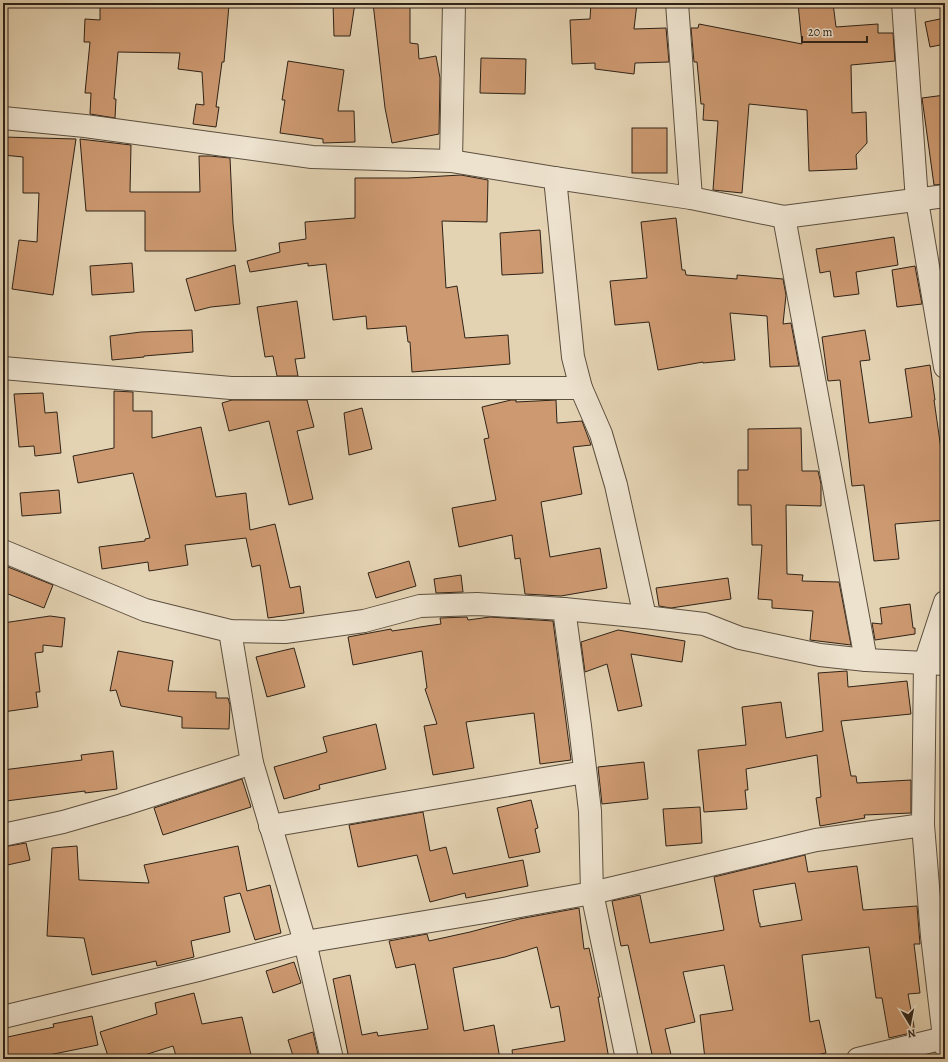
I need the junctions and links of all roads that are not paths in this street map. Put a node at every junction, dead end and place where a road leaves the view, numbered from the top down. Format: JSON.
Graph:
{"nodes":[{"id":1,"x":454,"y":3,"type":"edge"},
{"id":2,"x":677,"y":3,"type":"edge"},
{"id":3,"x":903,"y":3,"type":"edge"},
{"id":4,"x":3,"y":118,"type":"edge"},
{"id":5,"x":451,"y":161,"type":"junction"},
{"id":6,"x":555,"y":178,"type":"junction"},
{"id":7,"x":945,"y":196,"type":"edge"},
{"id":8,"x":691,"y":198,"type":"junction"},
{"id":9,"x":917,"y":201,"type":"junction"},
{"id":10,"x":784,"y":217,"type":"junction"},
{"id":11,"x":3,"y":368,"type":"edge"},
{"id":12,"x":945,"y":368,"type":"edge"},
{"id":13,"x":581,"y":388,"type":"junction"},
{"id":14,"x":3,"y":551,"type":"edge"},
{"id":15,"x":945,"y":602,"type":"edge"},
{"id":16,"x":564,"y":609,"type":"junction"},
{"id":17,"x":645,"y":617,"type":"junction"},
{"id":18,"x":230,"y":631,"type":"junction"},
{"id":19,"x":866,"y":660,"type":"junction"},
{"id":20,"x":935,"y":664,"type":"edge"},
{"id":21,"x":252,"y":763,"type":"junction"},
{"id":22,"x":585,"y":772,"type":"junction"},
{"id":23,"x":923,"y":825,"type":"junction"},
{"id":24,"x":270,"y":826,"type":"junction"},
{"id":25,"x":3,"y":835,"type":"edge"},
{"id":26,"x":592,"y":893,"type":"junction"},
{"id":27,"x":305,"y":942,"type":"junction"},
{"id":28,"x":3,"y":1017,"type":"edge"},
{"id":29,"x":944,"y":1042,"type":"edge"},
{"id":30,"x":332,"y":1059,"type":"edge"},
{"id":31,"x":627,"y":1059,"type":"edge"},
{"id":32,"x":858,"y":1059,"type":"edge"}],
"edges":[{"from":1,"to":5,"type":"street"},
{"from":2,"to":8,"type":"street"},
{"from":3,"to":9,"type":"street"},
{"from":4,"to":5,"type":"street"},
{"from":5,"to":6,"type":"street"},
{"from":6,"to":8,"type":"street"},
{"from":6,"to":13,"type":"street"},
{"from":7,"to":9,"type":"street"},
{"from":8,"to":10,"type":"street"},
{"from":9,"to":10,"type":"street"},
{"from":9,"to":12,"type":"street"},
{"from":10,"to":19,"type":"street"},
{"from":11,"to":13,"type":"street"},
{"from":13,"to":17,"type":"street"},
{"from":14,"to":18,"type":"street"},
{"from":15,"to":20,"type":"street"},
{"from":16,"to":17,"type":"street"},
{"from":16,"to":18,"type":"street"},
{"from":16,"to":22,"type":"street"},
{"from":17,"to":19,"type":"street"},
{"from":18,"to":21,"type":"street"},
{"from":19,"to":20,"type":"street"},
{"from":20,"to":23,"type":"street"},
{"from":21,"to":24,"type":"street"},
{"from":21,"to":25,"type":"street"},
{"from":22,"to":24,"type":"street"},
{"from":22,"to":26,"type":"street"},
{"from":23,"to":26,"type":"street"},
{"from":23,"to":29,"type":"street"},
{"from":24,"to":27,"type":"street"},
{"from":26,"to":27,"type":"street"},
{"from":26,"to":31,"type":"street"},
{"from":27,"to":28,"type":"street"},
{"from":27,"to":30,"type":"street"},
{"from":29,"to":32,"type":"street"}]}
